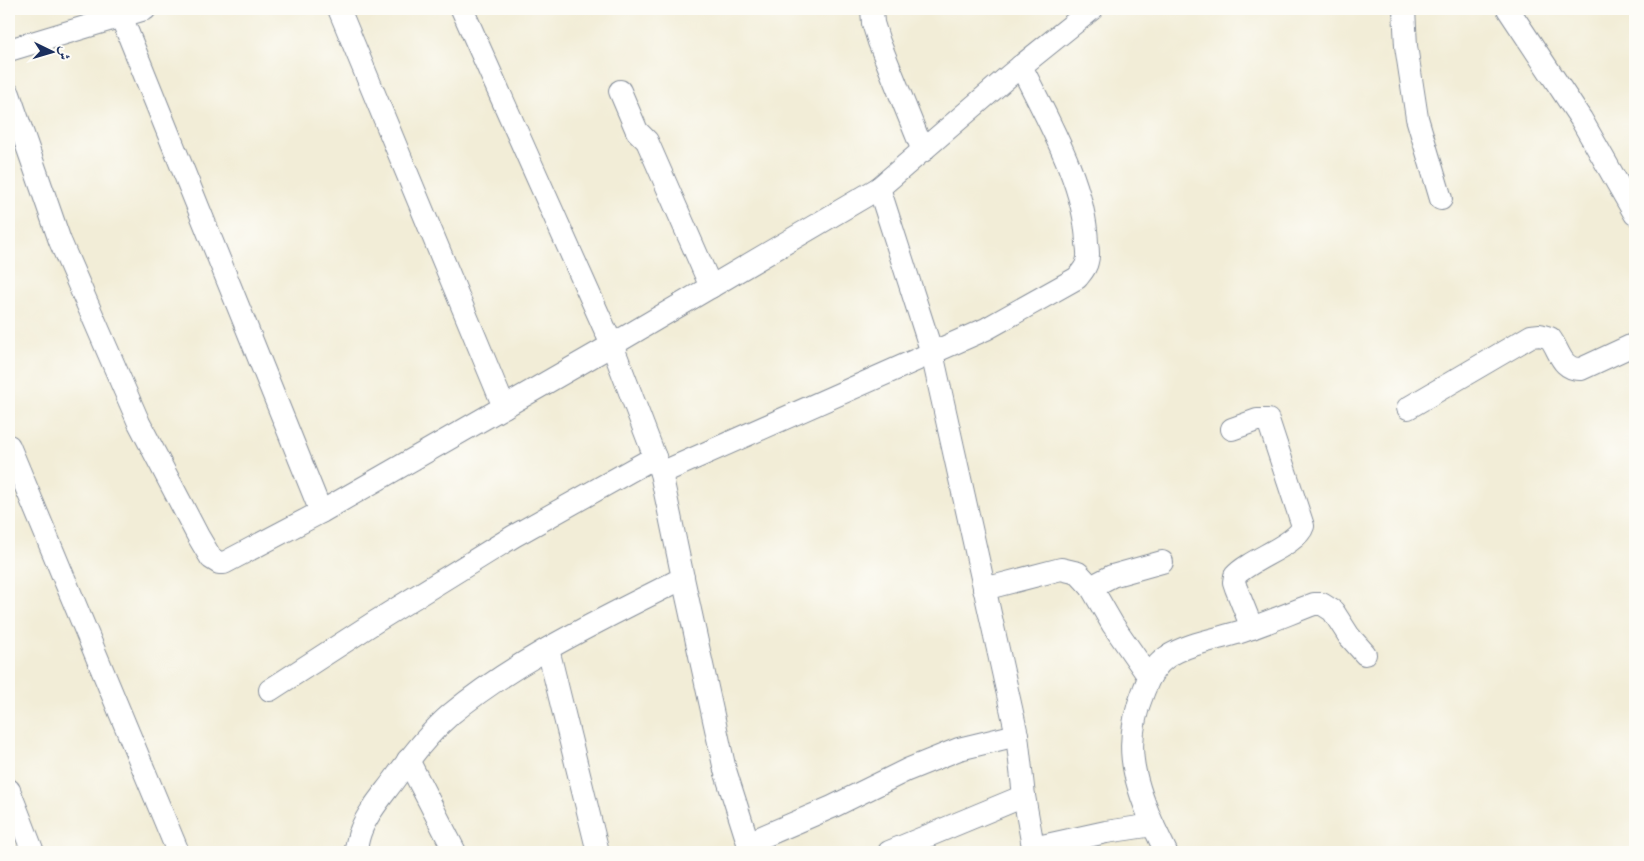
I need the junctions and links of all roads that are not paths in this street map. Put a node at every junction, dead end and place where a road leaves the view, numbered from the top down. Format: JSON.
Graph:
{"nodes":[{"id":1,"x":145,"y":9,"type":"edge"},
{"id":2,"x":339,"y":9,"type":"edge"},
{"id":3,"x":464,"y":9,"type":"edge"},
{"id":4,"x":872,"y":9,"type":"edge"},
{"id":5,"x":1092,"y":9,"type":"edge"},
{"id":6,"x":1404,"y":9,"type":"edge"},
{"id":7,"x":1508,"y":9,"type":"edge"},
{"id":8,"x":121,"y":16,"type":"junction"},
{"id":9,"x":9,"y":50,"type":"edge"},
{"id":10,"x":1021,"y":66,"type":"junction"},
{"id":11,"x":620,"y":91,"type":"dead end"},
{"id":12,"x":9,"y":94,"type":"edge"},
{"id":13,"x":923,"y":150,"type":"junction"},
{"id":14,"x":879,"y":188,"type":"junction"},
{"id":15,"x":1441,"y":199,"type":"dead end"},
{"id":16,"x":1635,"y":214,"type":"edge"},
{"id":17,"x":711,"y":287,"type":"junction"},
{"id":18,"x":1635,"y":344,"type":"edge"},
{"id":19,"x":612,"y":345,"type":"junction"},
{"id":20,"x":932,"y":353,"type":"junction"},
{"id":21,"x":504,"y":407,"type":"junction"},
{"id":22,"x":1408,"y":408,"type":"dead end"},
{"id":23,"x":1232,"y":429,"type":"dead end"},
{"id":24,"x":9,"y":446,"type":"edge"},
{"id":25,"x":658,"y":465,"type":"junction"},
{"id":26,"x":322,"y":512,"type":"junction"},
{"id":27,"x":1162,"y":562,"type":"dead end"},
{"id":28,"x":683,"y":578,"type":"junction"},
{"id":29,"x":1092,"y":587,"type":"junction"},
{"id":30,"x":984,"y":589,"type":"junction"},
{"id":31,"x":1252,"y":628,"type":"junction"},
{"id":32,"x":548,"y":649,"type":"junction"},
{"id":33,"x":1365,"y":654,"type":"dead end"},
{"id":34,"x":1149,"y":678,"type":"junction"},
{"id":35,"x":270,"y":690,"type":"dead end"},
{"id":36,"x":1016,"y":735,"type":"junction"},
{"id":37,"x":408,"y":760,"type":"junction"},
{"id":38,"x":9,"y":790,"type":"edge"},
{"id":39,"x":1024,"y":796,"type":"junction"},
{"id":40,"x":1153,"y":825,"type":"junction"},
{"id":41,"x":750,"y":848,"type":"edge"},
{"id":42,"x":1033,"y":850,"type":"edge"},
{"id":43,"x":33,"y":852,"type":"edge"},
{"id":44,"x":178,"y":852,"type":"edge"},
{"id":45,"x":354,"y":852,"type":"edge"},
{"id":46,"x":455,"y":852,"type":"edge"},
{"id":47,"x":598,"y":852,"type":"edge"},
{"id":48,"x":889,"y":852,"type":"edge"},
{"id":49,"x":1166,"y":852,"type":"edge"}],
"edges":[{"from":1,"to":8,"type":"street"},
{"from":2,"to":21,"type":"street"},
{"from":3,"to":19,"type":"street"},
{"from":4,"to":13,"type":"street"},
{"from":5,"to":10,"type":"street"},
{"from":6,"to":15,"type":"street"},
{"from":7,"to":16,"type":"street"},
{"from":8,"to":9,"type":"street"},
{"from":8,"to":26,"type":"street"},
{"from":10,"to":13,"type":"street"},
{"from":10,"to":20,"type":"street"},
{"from":11,"to":17,"type":"street"},
{"from":12,"to":26,"type":"street"},
{"from":13,"to":14,"type":"street"},
{"from":14,"to":17,"type":"street"},
{"from":14,"to":20,"type":"street"},
{"from":17,"to":19,"type":"street"},
{"from":18,"to":22,"type":"street"},
{"from":19,"to":21,"type":"street"},
{"from":19,"to":25,"type":"street"},
{"from":20,"to":25,"type":"street"},
{"from":20,"to":30,"type":"street"},
{"from":21,"to":26,"type":"street"},
{"from":23,"to":31,"type":"street"},
{"from":24,"to":44,"type":"street"},
{"from":25,"to":28,"type":"street"},
{"from":25,"to":35,"type":"street"},
{"from":27,"to":29,"type":"street"},
{"from":28,"to":32,"type":"street"},
{"from":28,"to":41,"type":"street"},
{"from":29,"to":30,"type":"street"},
{"from":29,"to":34,"type":"street"},
{"from":30,"to":36,"type":"street"},
{"from":31,"to":33,"type":"street"},
{"from":31,"to":34,"type":"street"},
{"from":32,"to":37,"type":"street"},
{"from":32,"to":47,"type":"street"},
{"from":34,"to":40,"type":"street"},
{"from":36,"to":39,"type":"street"},
{"from":36,"to":41,"type":"street"},
{"from":37,"to":45,"type":"street"},
{"from":37,"to":46,"type":"street"},
{"from":38,"to":43,"type":"street"},
{"from":39,"to":42,"type":"street"},
{"from":39,"to":48,"type":"street"},
{"from":40,"to":42,"type":"street"},
{"from":40,"to":49,"type":"street"}]}
